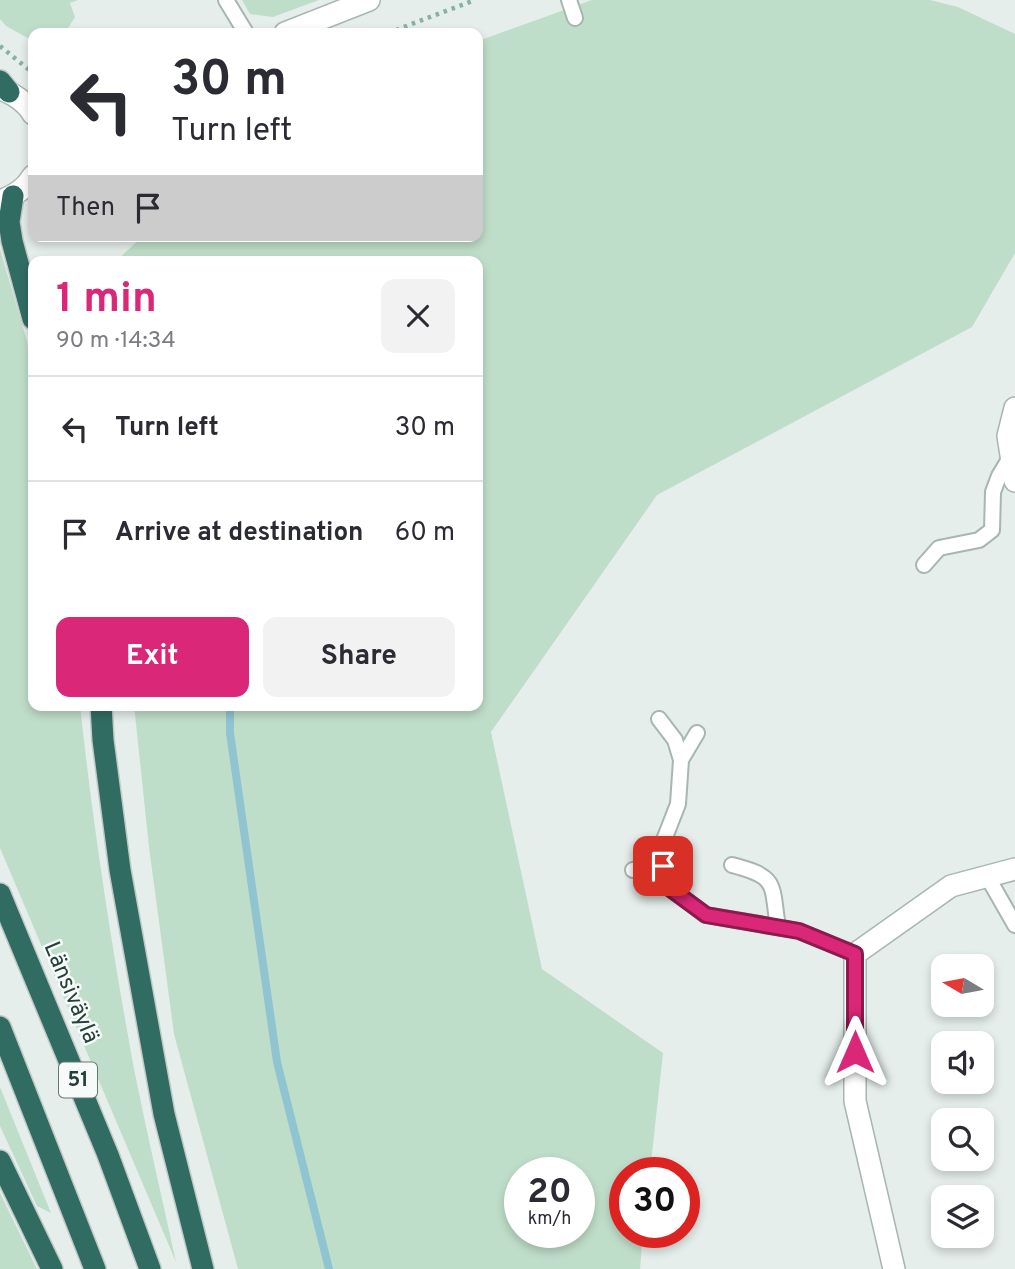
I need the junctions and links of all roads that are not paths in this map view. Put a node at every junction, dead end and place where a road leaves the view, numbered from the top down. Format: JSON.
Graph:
{"nodes":[{"id":1,"x":226,"y":0,"type":"edge"},
{"id":2,"x":369,"y":0,"type":"edge"},
{"id":3,"x":569,"y":0,"type":"edge"},
{"id":4,"x":575,"y":19,"type":"dead end"},
{"id":5,"x":243,"y":28,"type":"edge"},
{"id":6,"x":298,"y":28,"type":"edge"},
{"id":7,"x":3,"y":87,"type":"edge"},
{"id":8,"x":28,"y":107,"type":"edge"},
{"id":9,"x":28,"y":184,"type":"edge"},
{"id":10,"x":7,"y":199,"type":"edge"},
{"id":11,"x":28,"y":300,"type":"edge"},
{"id":12,"x":1015,"y":408,"type":"edge"},
{"id":13,"x":1011,"y":456,"type":"junction"},
{"id":14,"x":1015,"y":481,"type":"edge"},
{"id":15,"x":924,"y":565,"type":"dead end"},
{"id":16,"x":101,"y":711,"type":"edge"},
{"id":17,"x":659,"y":719,"type":"dead end"},
{"id":18,"x":697,"y":733,"type":"dead end"},
{"id":19,"x":681,"y":760,"type":"junction"},
{"id":20,"x":732,"y":865,"type":"dead end"},
{"id":21,"x":663,"y":866,"type":"junction"},
{"id":22,"x":1015,"y":869,"type":"edge"},
{"id":23,"x":633,"y":870,"type":"dead end"},
{"id":24,"x":987,"y":876,"type":"junction"},
{"id":25,"x":0,"y":894,"type":"edge"},
{"id":26,"x":1015,"y":925,"type":"edge"},
{"id":27,"x":778,"y":927,"type":"junction"},
{"id":28,"x":855,"y":954,"type":"junction"},
{"id":29,"x":0,"y":1027,"type":"edge"},
{"id":30,"x":0,"y":1161,"type":"edge"},
{"id":31,"x":52,"y":1269,"type":"edge"},
{"id":32,"x":95,"y":1269,"type":"edge"},
{"id":33,"x":150,"y":1269,"type":"edge"},
{"id":34,"x":203,"y":1269,"type":"edge"},
{"id":35,"x":894,"y":1269,"type":"edge"}],
"edges":[{"from":1,"to":5,"type":"lane"},
{"from":2,"to":6,"type":"street"},
{"from":3,"to":4,"type":"lane"},
{"from":7,"to":8,"type":"street"},
{"from":9,"to":10,"type":"street"},
{"from":10,"to":11,"type":"highway"},
{"from":12,"to":13,"type":"street"},
{"from":13,"to":14,"type":"street"},
{"from":13,"to":15,"type":"lane"},
{"from":16,"to":34,"type":"highway"},
{"from":17,"to":19,"type":"lane"},
{"from":18,"to":19,"type":"lane"},
{"from":19,"to":21,"type":"lane"},
{"from":20,"to":27,"type":"lane"},
{"from":21,"to":23,"type":"lane"},
{"from":21,"to":27,"type":"lane"},
{"from":22,"to":24,"type":"street"},
{"from":24,"to":26,"type":"lane"},
{"from":24,"to":28,"type":"street"},
{"from":25,"to":33,"type":"highway","name":"Länsiväylä","number":"51"},
{"from":27,"to":28,"type":"lane"},
{"from":28,"to":35,"type":"street"},
{"from":29,"to":32,"type":"highway","number":"51"},
{"from":30,"to":31,"type":"highway"}]}
